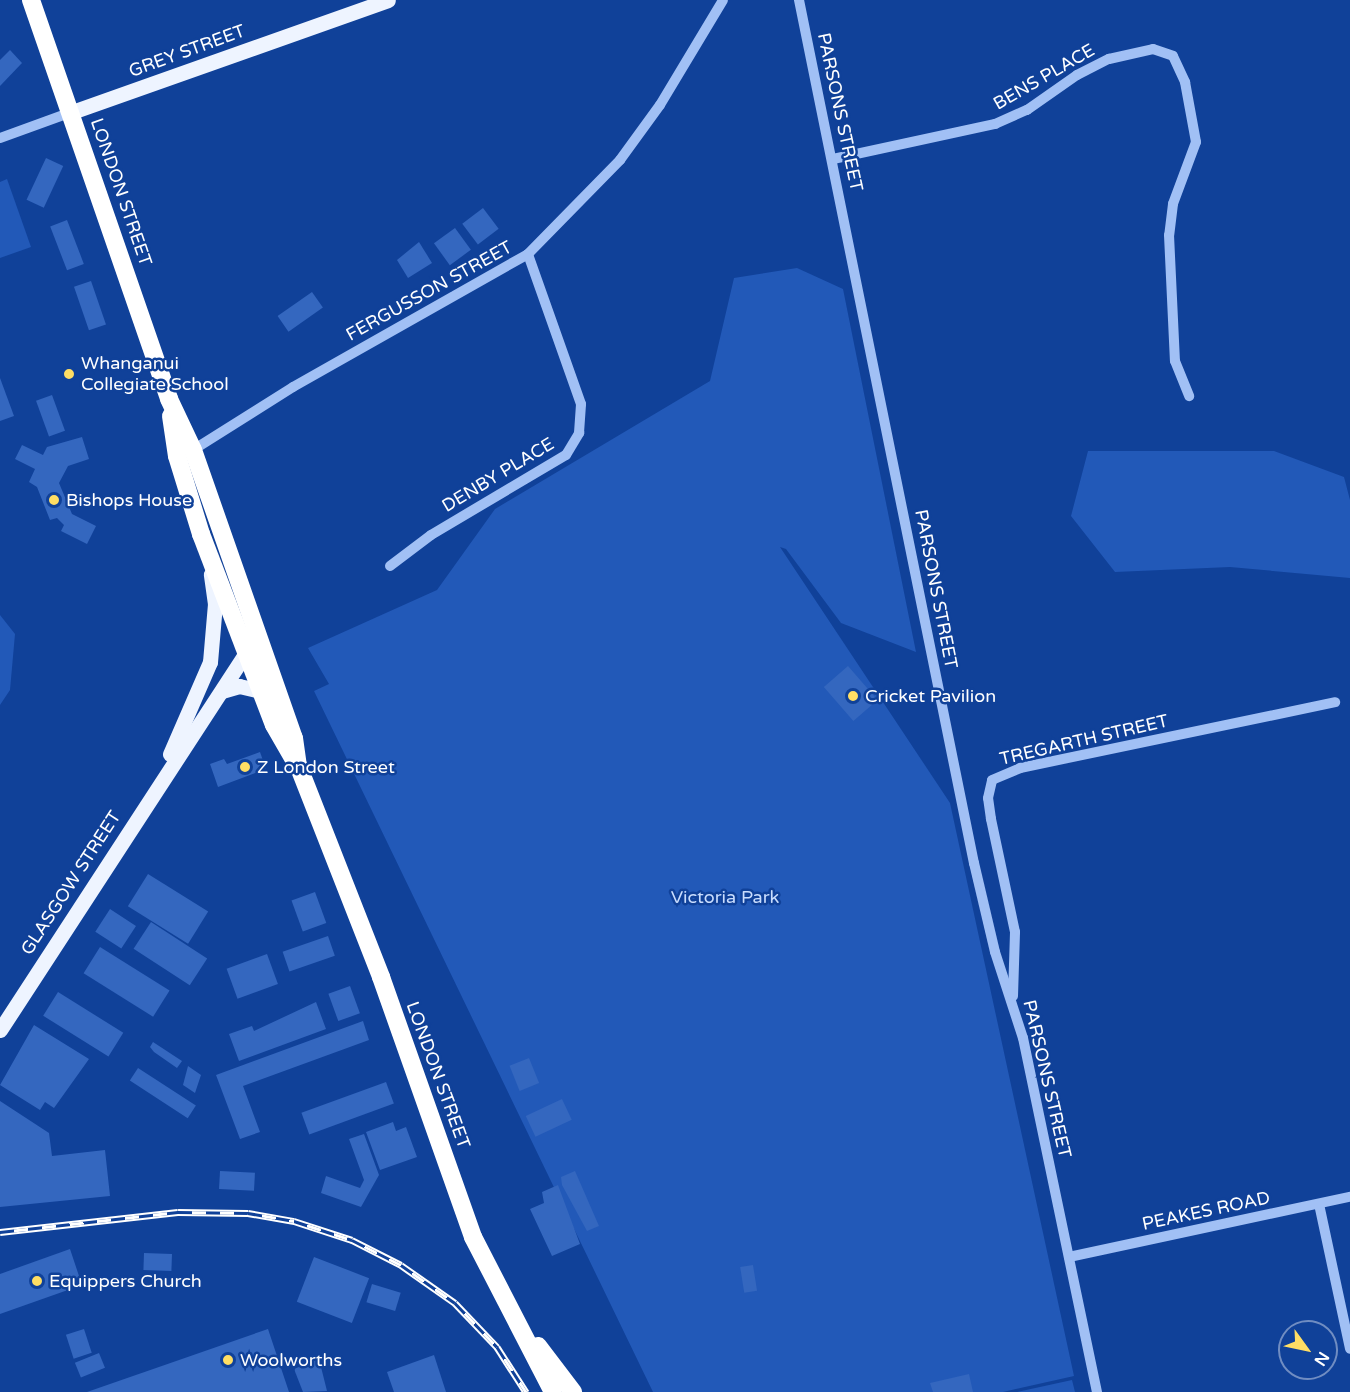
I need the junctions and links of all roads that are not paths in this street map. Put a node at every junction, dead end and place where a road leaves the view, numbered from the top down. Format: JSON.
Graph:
{"nodes":[{"id":1,"x":31,"y":0,"type":"edge"},
{"id":2,"x":388,"y":0,"type":"edge"},
{"id":3,"x":723,"y":0,"type":"edge"},
{"id":4,"x":799,"y":0,"type":"edge"},
{"id":5,"x":72,"y":112,"type":"junction"},
{"id":6,"x":0,"y":138,"type":"edge"},
{"id":7,"x":833,"y":159,"type":"junction"},
{"id":8,"x":528,"y":254,"type":"junction"},
{"id":9,"x":1189,"y":396,"type":"dead end"},
{"id":10,"x":169,"y":399,"type":"junction"},
{"id":11,"x":194,"y":450,"type":"junction"},
{"id":12,"x":201,"y":534,"type":"junction"},
{"id":13,"x":390,"y":566,"type":"dead end"},
{"id":14,"x":257,"y":634,"type":"junction"},
{"id":15,"x":247,"y":651,"type":"junction"},
{"id":16,"x":222,"y":691,"type":"junction"},
{"id":17,"x":261,"y":691,"type":"junction"},
{"id":18,"x":1335,"y":702,"type":"dead end"},
{"id":19,"x":298,"y":765,"type":"junction"},
{"id":20,"x":154,"y":787,"type":"junction"},
{"id":21,"x":1012,"y":1002,"type":"junction"},
{"id":22,"x":0,"y":1030,"type":"edge"},
{"id":23,"x":1350,"y":1197,"type":"edge"},
{"id":24,"x":1319,"y":1204,"type":"junction"},
{"id":25,"x":1069,"y":1257,"type":"junction"},
{"id":26,"x":518,"y":1321,"type":"junction"},
{"id":27,"x":1350,"y":1349,"type":"edge"},
{"id":28,"x":553,"y":1392,"type":"edge"},
{"id":29,"x":573,"y":1392,"type":"edge"},
{"id":30,"x":1097,"y":1392,"type":"edge"}],
"edges":[{"from":1,"to":5,"type":"highway","name":"LONDON STREET"},
{"from":2,"to":5,"type":"main road","name":"GREY STREET"},
{"from":3,"to":8,"type":"street","name":"FERGUSSON STREET"},
{"from":4,"to":7,"type":"street","name":"PARSONS STREET"},
{"from":5,"to":6,"type":"street","name":"GREY STREET"},
{"from":5,"to":10,"type":"highway","name":"LONDON STREET"},
{"from":7,"to":9,"type":"street","name":"BENS PLACE"},
{"from":7,"to":21,"type":"street","name":"PARSONS STREET"},
{"from":8,"to":11,"type":"street","name":"FERGUSSON STREET"},
{"from":8,"to":13,"type":"street","name":"DENBY PLACE"},
{"from":10,"to":11,"type":"highway","name":"LONDON STREET"},
{"from":10,"to":12,"type":"highway","name":"LONDON STREET"},
{"from":11,"to":14,"type":"highway","name":"LONDON STREET"},
{"from":12,"to":15,"type":"highway","name":"LONDON STREET"},
{"from":12,"to":20,"type":"main road","name":"GLASGOW STREET"},
{"from":14,"to":15,"type":"main road","name":"GLASGOW STREET"},
{"from":14,"to":19,"type":"highway","name":"LONDON STREET"},
{"from":15,"to":16,"type":"main road","name":"GLASGOW STREET"},
{"from":15,"to":17,"type":"highway","name":"LONDON STREET"},
{"from":16,"to":17,"type":"main road"},
{"from":16,"to":20,"type":"main road","name":"GLASGOW STREET"},
{"from":17,"to":19,"type":"highway","name":"LONDON STREET"},
{"from":18,"to":21,"type":"street","name":"TREGARTH STREET"},
{"from":19,"to":26,"type":"highway","name":"LONDON STREET"},
{"from":20,"to":22,"type":"main road","name":"GLASGOW STREET"},
{"from":21,"to":25,"type":"street","name":"PARSONS STREET"},
{"from":23,"to":24,"type":"street","name":"PEAKES ROAD"},
{"from":24,"to":25,"type":"street","name":"PEAKES ROAD"},
{"from":24,"to":27,"type":"street"},
{"from":25,"to":30,"type":"street","name":"PARSONS STREET"},
{"from":26,"to":28,"type":"highway","name":"LONDON STREET"},
{"from":26,"to":29,"type":"highway"}]}
